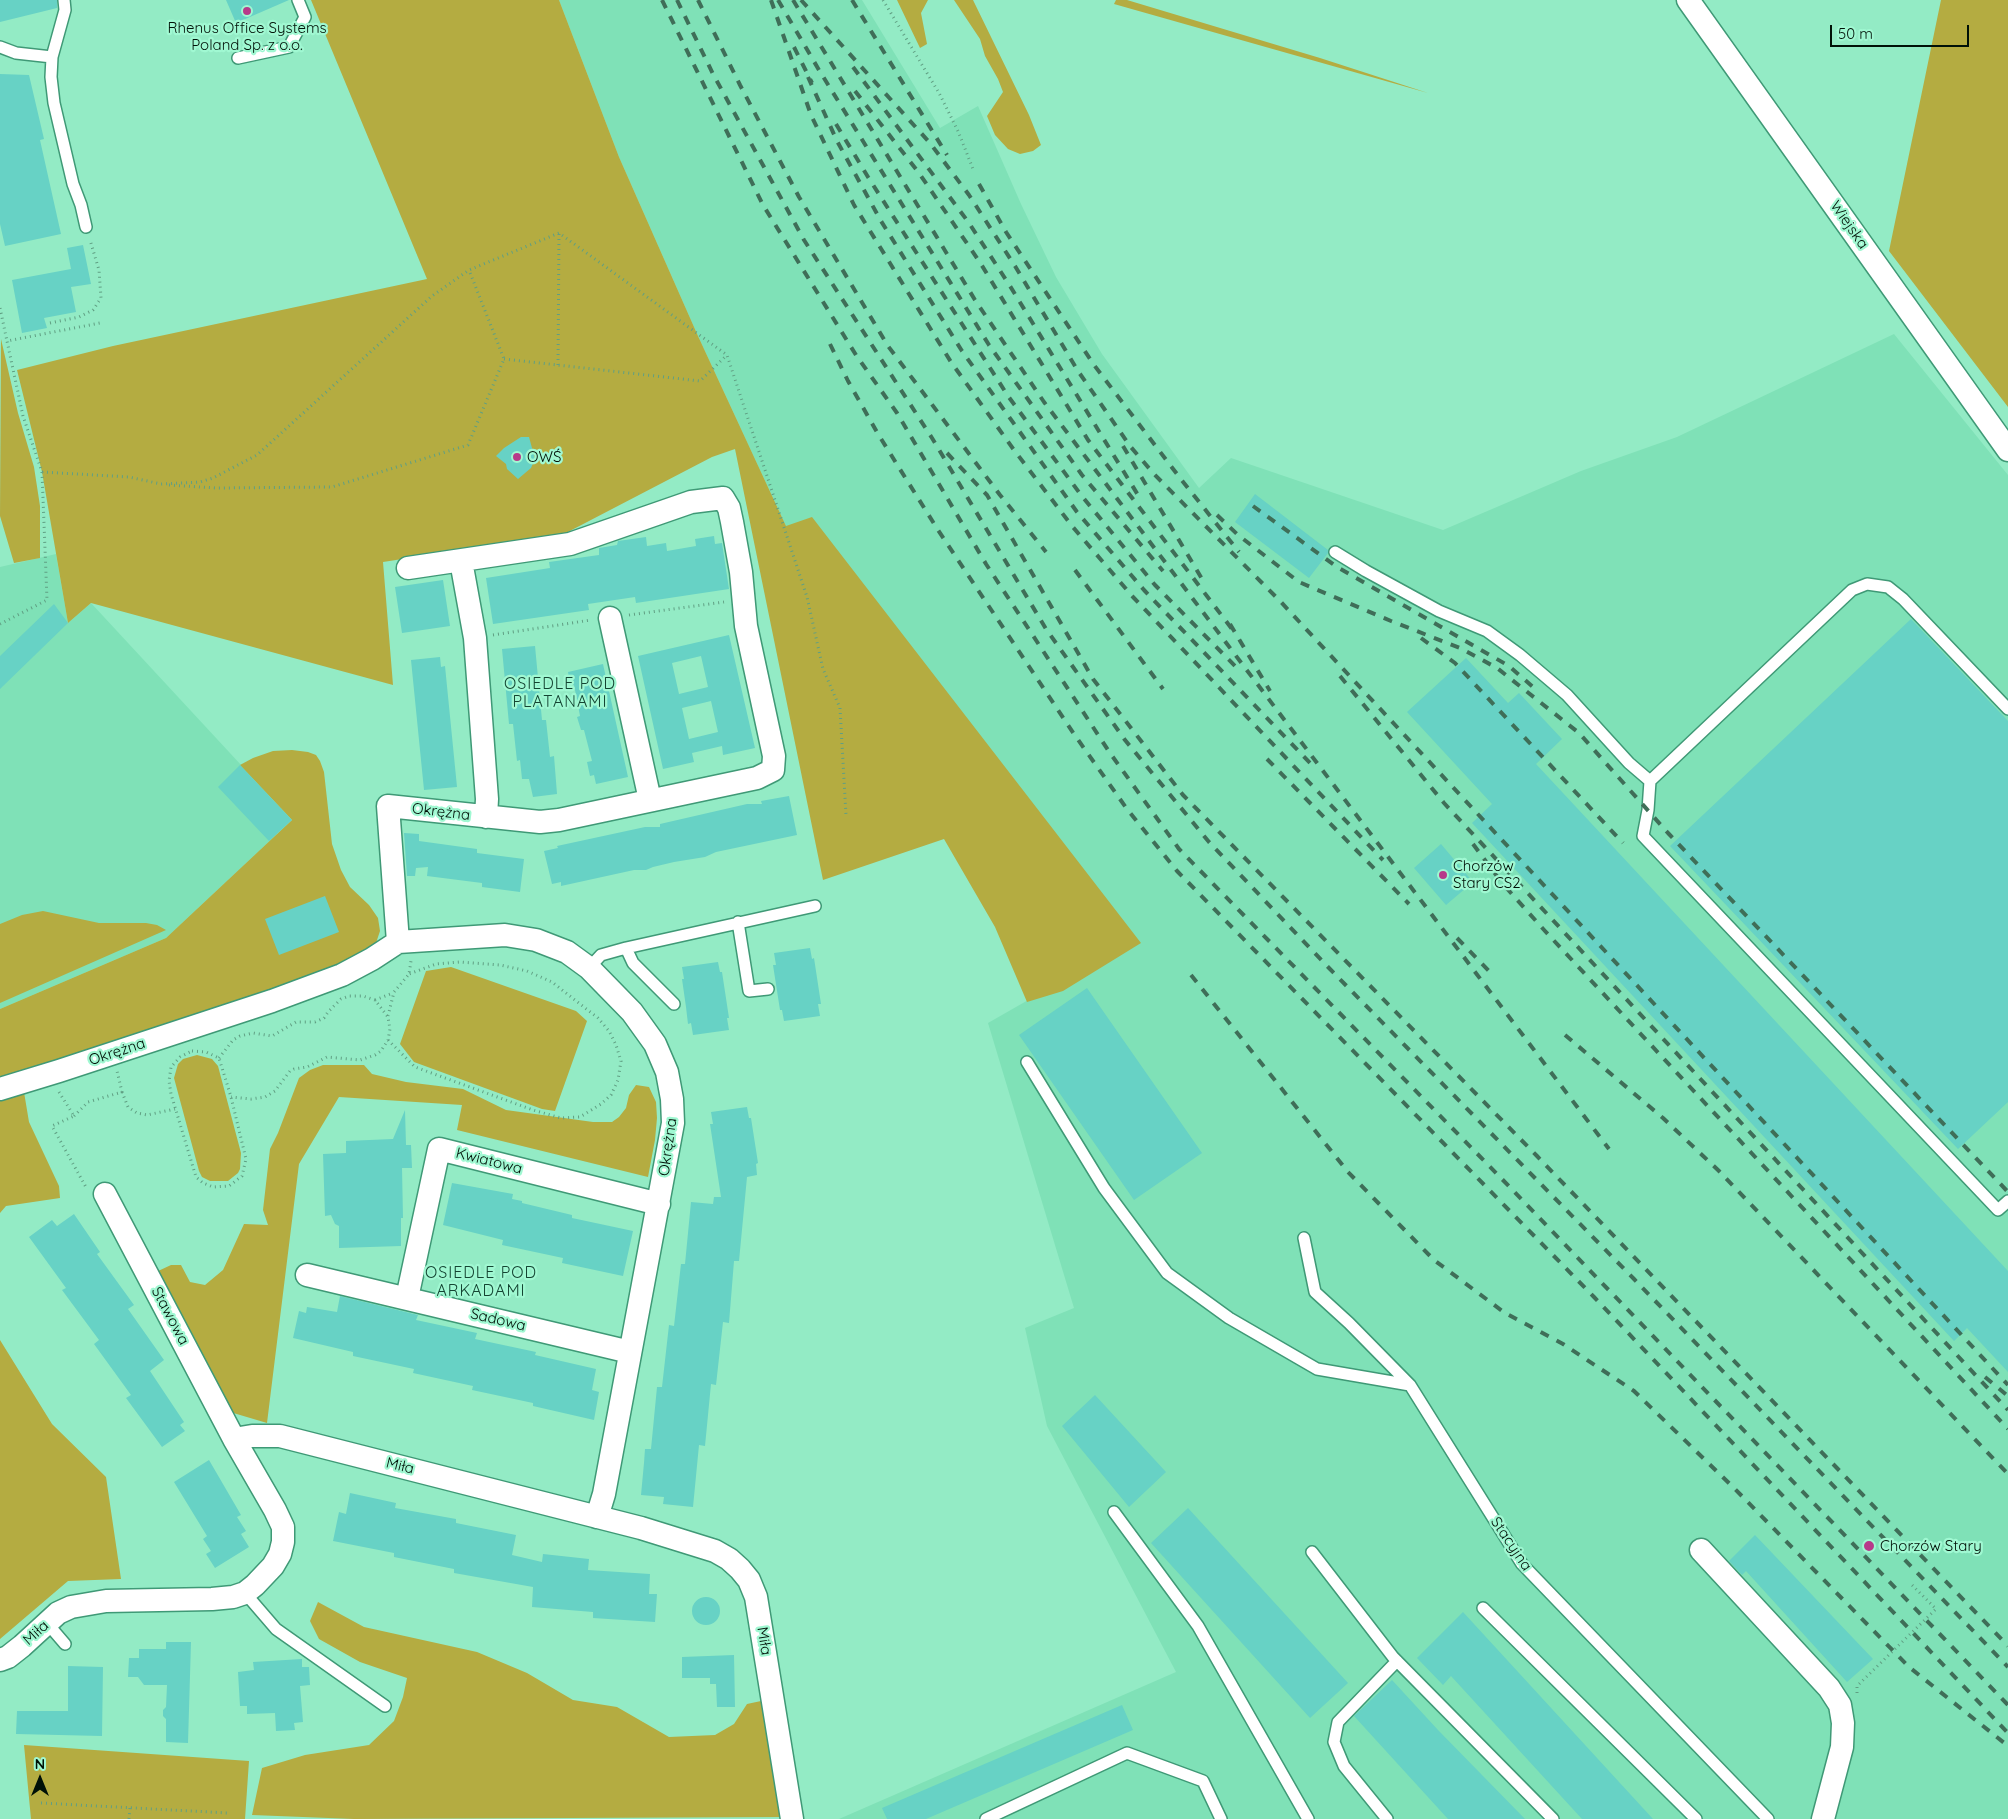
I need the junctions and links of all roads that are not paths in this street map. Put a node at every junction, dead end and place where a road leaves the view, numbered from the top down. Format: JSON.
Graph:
{"nodes":[{"id":1,"x":64,"y":0,"type":"edge"},
{"id":2,"x":298,"y":0,"type":"edge"},
{"id":3,"x":1688,"y":0,"type":"edge"},
{"id":4,"x":0,"y":48,"type":"edge"},
{"id":5,"x":52,"y":58,"type":"junction"},
{"id":6,"x":238,"y":58,"type":"dead end"},
{"id":7,"x":86,"y":227,"type":"road end"},
{"id":8,"x":2008,"y":450,"type":"edge"},
{"id":9,"x":1336,"y":552,"type":"dead end"},
{"id":10,"x":461,"y":561,"type":"junction"},
{"id":11,"x":408,"y":568,"type":"dead end"},
{"id":12,"x":610,"y":618,"type":"dead end"},
{"id":13,"x":2008,"y":708,"type":"edge"},
{"id":14,"x":1650,"y":781,"type":"junction"},
{"id":15,"x":650,"y":800,"type":"junction"},
{"id":16,"x":486,"y":817,"type":"junction"},
{"id":17,"x":815,"y":906,"type":"dead end"},
{"id":18,"x":738,"y":922,"type":"junction"},
{"id":19,"x":405,"y":947,"type":"junction"},
{"id":20,"x":626,"y":948,"type":"junction"},
{"id":21,"x":589,"y":968,"type":"junction"},
{"id":22,"x":768,"y":989,"type":"dead end"},
{"id":23,"x":674,"y":1004,"type":"dead end"},
{"id":24,"x":1026,"y":1062,"type":"dead end"},
{"id":25,"x":0,"y":1089,"type":"edge"},
{"id":26,"x":105,"y":1194,"type":"dead end"},
{"id":27,"x":2008,"y":1201,"type":"edge"},
{"id":28,"x":659,"y":1204,"type":"junction"},
{"id":29,"x":1304,"y":1238,"type":"dead end"},
{"id":30,"x":307,"y":1275,"type":"dead end"},
{"id":31,"x":407,"y":1298,"type":"junction"},
{"id":32,"x":630,"y":1352,"type":"junction"},
{"id":33,"x":1410,"y":1385,"type":"junction"},
{"id":34,"x":234,"y":1439,"type":"junction"},
{"id":35,"x":1114,"y":1512,"type":"dead end"},
{"id":36,"x":597,"y":1517,"type":"junction"},
{"id":37,"x":1701,"y":1550,"type":"dead end"},
{"id":38,"x":1312,"y":1552,"type":"dead end"},
{"id":39,"x":245,"y":1593,"type":"junction"},
{"id":40,"x":1482,"y":1608,"type":"dead end"},
{"id":41,"x":47,"y":1623,"type":"junction"},
{"id":42,"x":65,"y":1644,"type":"dead end"},
{"id":43,"x":0,"y":1660,"type":"edge"},
{"id":44,"x":1397,"y":1661,"type":"junction"},
{"id":45,"x":385,"y":1706,"type":"dead end"},
{"id":46,"x":792,"y":1819,"type":"edge"},
{"id":47,"x":986,"y":1819,"type":"edge"},
{"id":48,"x":1221,"y":1819,"type":"edge"},
{"id":49,"x":1308,"y":1819,"type":"edge"},
{"id":50,"x":1387,"y":1819,"type":"edge"},
{"id":51,"x":1553,"y":1819,"type":"edge"},
{"id":52,"x":1696,"y":1819,"type":"edge"},
{"id":53,"x":1768,"y":1819,"type":"edge"},
{"id":54,"x":1823,"y":1819,"type":"edge"}],
"edges":[{"from":1,"to":5,"type":"lane"},
{"from":2,"to":6,"type":"lane"},
{"from":3,"to":8,"type":"street","name":"Wiejska"},
{"from":4,"to":5,"type":"lane"},
{"from":5,"to":7,"type":"lane"},
{"from":9,"to":14,"type":"lane"},
{"from":10,"to":11,"type":"street"},
{"from":10,"to":15,"type":"street","name":"Okrężna"},
{"from":10,"to":16,"type":"street"},
{"from":12,"to":15,"type":"street"},
{"from":13,"to":14,"type":"lane"},
{"from":14,"to":27,"type":"lane"},
{"from":15,"to":16,"type":"street","name":"Okrężna"},
{"from":16,"to":19,"type":"street","name":"Okrężna"},
{"from":17,"to":18,"type":"lane"},
{"from":18,"to":20,"type":"lane"},
{"from":18,"to":22,"type":"lane"},
{"from":19,"to":21,"type":"street","name":"Okrężna"},
{"from":19,"to":25,"type":"street","name":"Okrężna"},
{"from":20,"to":21,"type":"lane"},
{"from":20,"to":23,"type":"lane"},
{"from":21,"to":28,"type":"street","name":"Okrężna"},
{"from":24,"to":33,"type":"lane"},
{"from":26,"to":34,"type":"street","name":"Stawowa"},
{"from":28,"to":31,"type":"street","name":"Kwiatowa"},
{"from":28,"to":32,"type":"street","name":"Okrężna"},
{"from":29,"to":33,"type":"lane","name":"Stacyjna"},
{"from":30,"to":31,"type":"street","name":"Sadowa"},
{"from":31,"to":32,"type":"street","name":"Sadowa"},
{"from":32,"to":36,"type":"street","name":"Okrężna"},
{"from":33,"to":53,"type":"lane","name":"Stacyjna"},
{"from":34,"to":36,"type":"street","name":"Miła"},
{"from":34,"to":39,"type":"street"},
{"from":35,"to":49,"type":"lane"},
{"from":36,"to":46,"type":"street","name":"Miła"},
{"from":37,"to":54,"type":"street"},
{"from":38,"to":44,"type":"lane"},
{"from":39,"to":41,"type":"street","name":"Miła"},
{"from":39,"to":45,"type":"lane"},
{"from":40,"to":52,"type":"lane"},
{"from":41,"to":42,"type":"lane"},
{"from":41,"to":43,"type":"street","name":"Miła"},
{"from":44,"to":50,"type":"lane"},
{"from":44,"to":51,"type":"lane"},
{"from":47,"to":48,"type":"lane"}]}
